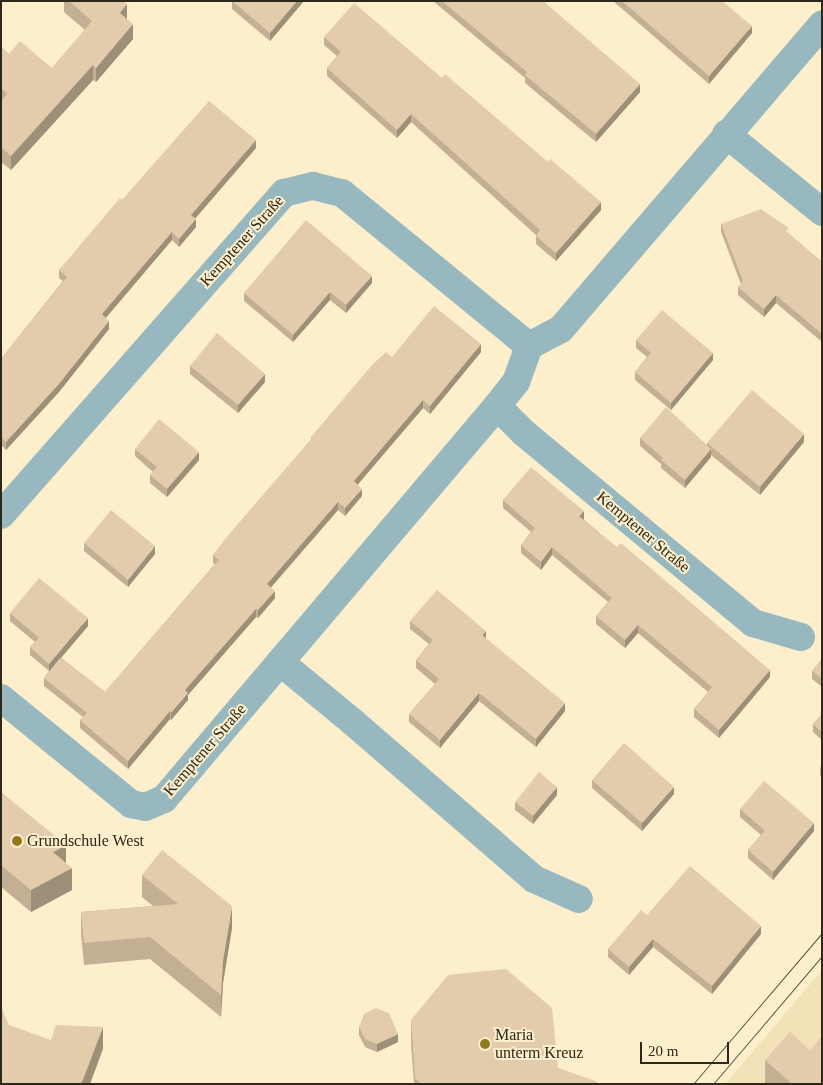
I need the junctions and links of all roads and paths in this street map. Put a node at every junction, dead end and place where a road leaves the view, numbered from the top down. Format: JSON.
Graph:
{"nodes":[{"id":1,"x":822,"y":24,"type":"edge"},
{"id":2,"x":726,"y":134,"type":"junction"},
{"id":3,"x":822,"y":212,"type":"edge"},
{"id":4,"x":529,"y":346,"type":"junction"},
{"id":5,"x":497,"y":406,"type":"junction"},
{"id":6,"x":1,"y":515,"type":"edge"},
{"id":7,"x":801,"y":637,"type":"dead end"},
{"id":8,"x":280,"y":662,"type":"junction"},
{"id":9,"x":1,"y":698,"type":"edge"},
{"id":10,"x":579,"y":899,"type":"dead end"}],
"edges":[{"from":1,"to":2,"type":"street"},
{"from":2,"to":3,"type":"street"},
{"from":2,"to":4,"type":"street"},
{"from":4,"to":5,"type":"street","name":"Kemptener Straße"},
{"from":4,"to":6,"type":"street","name":"Kemptener Straße"},
{"from":5,"to":7,"type":"street","name":"Kemptener Straße"},
{"from":5,"to":8,"type":"street","name":"Kemptener Straße"},
{"from":8,"to":9,"type":"street","name":"Kemptener Straße"},
{"from":8,"to":10,"type":"street"}]}
